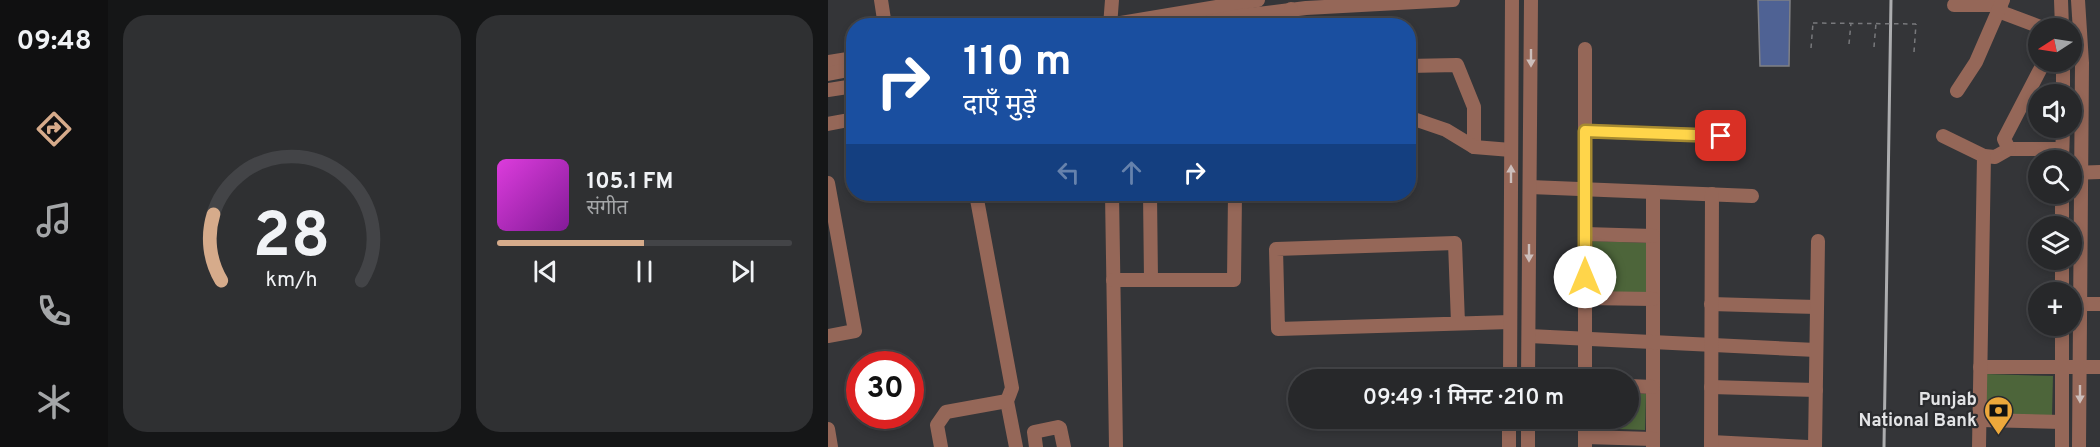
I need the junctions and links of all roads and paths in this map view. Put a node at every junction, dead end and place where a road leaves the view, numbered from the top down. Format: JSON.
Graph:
{"nodes":[{"id":1,"x":881,"y":0,"type":"edge"},
{"id":2,"x":1112,"y":0,"type":"edge"},
{"id":3,"x":1258,"y":0,"type":"edge"},
{"id":4,"x":1453,"y":0,"type":"edge"},
{"id":5,"x":1512,"y":0,"type":"edge"},
{"id":6,"x":1531,"y":0,"type":"edge"},
{"id":7,"x":2061,"y":0,"type":"edge"},
{"id":8,"x":2078,"y":0,"type":"edge"},
{"id":9,"x":1954,"y":5,"type":"dead end"},
{"id":10,"x":2001,"y":5,"type":"edge"},
{"id":11,"x":1291,"y":9,"type":"junction"},
{"id":12,"x":884,"y":18,"type":"edge"},
{"id":13,"x":1109,"y":18,"type":"edge"},
{"id":14,"x":1150,"y":18,"type":"edge"},
{"id":15,"x":1259,"y":18,"type":"edge"},
{"id":16,"x":1291,"y":18,"type":"edge"},
{"id":17,"x":2062,"y":18,"type":"edge"},
{"id":18,"x":2028,"y":20,"type":"edge"},
{"id":19,"x":1851,"y":23,"type":"junction"},
{"id":20,"x":1876,"y":23,"type":"junction"},
{"id":21,"x":1849,"y":44,"type":"dead end"},
{"id":22,"x":1874,"y":47,"type":"dead end"},
{"id":23,"x":1811,"y":48,"type":"dead end"},
{"id":24,"x":1585,"y":49,"type":"dead end"},
{"id":25,"x":1914,"y":52,"type":"dead end"},
{"id":26,"x":846,"y":59,"type":"edge"},
{"id":27,"x":828,"y":62,"type":"edge"},
{"id":28,"x":1416,"y":66,"type":"edge"},
{"id":29,"x":846,"y":71,"type":"edge"},
{"id":30,"x":2039,"y":72,"type":"edge"},
{"id":31,"x":828,"y":74,"type":"edge"},
{"id":32,"x":846,"y":87,"type":"edge"},
{"id":33,"x":828,"y":90,"type":"edge"},
{"id":34,"x":1957,"y":91,"type":"dead end"},
{"id":35,"x":1416,"y":120,"type":"edge"},
{"id":36,"x":846,"y":121,"type":"edge"},
{"id":37,"x":828,"y":124,"type":"edge"},
{"id":38,"x":1585,"y":131,"type":"junction"},
{"id":39,"x":1721,"y":136,"type":"dead end"},
{"id":40,"x":1943,"y":136,"type":"dead end"},
{"id":41,"x":1474,"y":147,"type":"junction"},
{"id":42,"x":2009,"y":149,"type":"junction"},
{"id":43,"x":1511,"y":150,"type":"junction"},
{"id":44,"x":2077,"y":150,"type":"edge"},
{"id":45,"x":2028,"y":151,"type":"edge"},
{"id":46,"x":1984,"y":156,"type":"junction"},
{"id":47,"x":2100,"y":172,"type":"edge"},
{"id":48,"x":2082,"y":173,"type":"edge"},
{"id":49,"x":828,"y":183,"type":"edge"},
{"id":50,"x":1530,"y":187,"type":"junction"},
{"id":51,"x":1585,"y":189,"type":"junction"},
{"id":52,"x":1653,"y":192,"type":"junction"},
{"id":53,"x":1712,"y":194,"type":"junction"},
{"id":54,"x":1752,"y":196,"type":"dead end"},
{"id":55,"x":977,"y":201,"type":"edge"},
{"id":56,"x":1112,"y":201,"type":"edge"},
{"id":57,"x":1150,"y":201,"type":"edge"},
{"id":58,"x":1235,"y":201,"type":"edge"},
{"id":59,"x":2077,"y":204,"type":"edge"},
{"id":60,"x":1585,"y":234,"type":"junction"},
{"id":61,"x":1653,"y":236,"type":"junction"},
{"id":62,"x":1818,"y":240,"type":"dead end"},
{"id":63,"x":1113,"y":280,"type":"junction"},
{"id":64,"x":1151,"y":280,"type":"junction"},
{"id":65,"x":2079,"y":282,"type":"edge"},
{"id":66,"x":1585,"y":298,"type":"junction"},
{"id":67,"x":1653,"y":299,"type":"junction"},
{"id":68,"x":1712,"y":304,"type":"junction"},
{"id":69,"x":2082,"y":304,"type":"edge"},
{"id":70,"x":2100,"y":304,"type":"edge"},
{"id":71,"x":1817,"y":307,"type":"junction"},
{"id":72,"x":1510,"y":322,"type":"junction"},
{"id":73,"x":1458,"y":323,"type":"junction"},
{"id":74,"x":828,"y":336,"type":"edge"},
{"id":75,"x":1529,"y":336,"type":"junction"},
{"id":76,"x":2062,"y":336,"type":"edge"},
{"id":77,"x":2080,"y":336,"type":"edge"},
{"id":78,"x":1585,"y":339,"type":"junction"},
{"id":79,"x":1653,"y":342,"type":"junction"},
{"id":80,"x":1711,"y":345,"type":"junction"},
{"id":81,"x":1816,"y":350,"type":"junction"},
{"id":82,"x":1980,"y":367,"type":"junction"},
{"id":83,"x":2062,"y":367,"type":"junction"},
{"id":84,"x":2080,"y":367,"type":"junction"},
{"id":85,"x":2100,"y":367,"type":"edge"},
{"id":86,"x":1510,"y":369,"type":"edge"},
{"id":87,"x":1528,"y":369,"type":"edge"},
{"id":88,"x":1585,"y":369,"type":"edge"},
{"id":89,"x":1639,"y":386,"type":"edge"},
{"id":90,"x":1653,"y":387,"type":"junction"},
{"id":91,"x":1711,"y":387,"type":"junction"},
{"id":92,"x":1816,"y":390,"type":"junction"},
{"id":93,"x":1007,"y":401,"type":"junction"},
{"id":94,"x":1980,"y":420,"type":"junction"},
{"id":95,"x":2062,"y":422,"type":"junction"},
{"id":96,"x":828,"y":429,"type":"edge"},
{"id":97,"x":1509,"y":429,"type":"edge"},
{"id":98,"x":1528,"y":429,"type":"edge"},
{"id":99,"x":1585,"y":442,"type":"edge"},
{"id":100,"x":1653,"y":443,"type":"edge"},
{"id":101,"x":1711,"y":445,"type":"edge"},
{"id":102,"x":831,"y":447,"type":"edge"},
{"id":103,"x":941,"y":447,"type":"edge"},
{"id":104,"x":1016,"y":447,"type":"edge"},
{"id":105,"x":1036,"y":447,"type":"edge"},
{"id":106,"x":1064,"y":447,"type":"edge"},
{"id":107,"x":1116,"y":447,"type":"edge"},
{"id":108,"x":1509,"y":447,"type":"edge"},
{"id":109,"x":1528,"y":447,"type":"edge"},
{"id":110,"x":1808,"y":447,"type":"edge"},
{"id":111,"x":1815,"y":447,"type":"edge"},
{"id":112,"x":1979,"y":447,"type":"edge"},
{"id":113,"x":2062,"y":447,"type":"edge"},
{"id":114,"x":2079,"y":447,"type":"edge"}],
"edges":[{"from":1,"to":12,"type":"street"},
{"from":2,"to":13,"type":"street"},
{"from":3,"to":14,"type":"street"},
{"from":4,"to":11,"type":"street"},
{"from":5,"to":43,"type":"street"},
{"from":6,"to":50,"type":"street","one_way":true},
{"from":7,"to":17,"type":"street"},
{"from":8,"to":44,"type":"street"},
{"from":9,"to":10,"type":"street"},
{"from":10,"to":18,"type":"street"},
{"from":10,"to":34,"type":"street"},
{"from":11,"to":15,"type":"street"},
{"from":11,"to":16,"type":"street"},
{"from":19,"to":20,"type":"path","bridge":true},
{"from":19,"to":21,"type":"path"},
{"from":19,"to":23,"type":"path","bridge":true},
{"from":20,"to":22,"type":"path"},
{"from":20,"to":25,"type":"path","bridge":true},
{"from":24,"to":38,"type":"street"},
{"from":26,"to":27,"type":"street"},
{"from":28,"to":41,"type":"street"},
{"from":29,"to":31,"type":"street"},
{"from":30,"to":42,"type":"street"},
{"from":32,"to":33,"type":"street"},
{"from":35,"to":41,"type":"street"},
{"from":36,"to":37,"type":"street"},
{"from":38,"to":39,"type":"street"},
{"from":38,"to":51,"type":"street"},
{"from":40,"to":46,"type":"street"},
{"from":41,"to":43,"type":"street"},
{"from":42,"to":45,"type":"street"},
{"from":42,"to":46,"type":"street"},
{"from":72,"to":43,"type":"street","one_way":true},
{"from":46,"to":82,"type":"street"},
{"from":47,"to":48,"type":"street"},
{"from":49,"to":74,"type":"street"},
{"from":50,"to":51,"type":"street"},
{"from":50,"to":75,"type":"street","one_way":true},
{"from":51,"to":52,"type":"street"},
{"from":51,"to":60,"type":"street"},
{"from":52,"to":53,"type":"street"},
{"from":52,"to":61,"type":"street"},
{"from":53,"to":54,"type":"street"},
{"from":53,"to":68,"type":"street"},
{"from":55,"to":93,"type":"street"},
{"from":56,"to":63,"type":"street"},
{"from":57,"to":64,"type":"street"},
{"from":58,"to":64,"type":"street"},
{"from":59,"to":65,"type":"street"},
{"from":60,"to":61,"type":"street"},
{"from":60,"to":66,"type":"street"},
{"from":61,"to":67,"type":"street"},
{"from":62,"to":71,"type":"street"},
{"from":63,"to":64,"type":"street"},
{"from":63,"to":107,"type":"street"},
{"from":66,"to":67,"type":"street"},
{"from":66,"to":78,"type":"street"},
{"from":67,"to":79,"type":"street"},
{"from":68,"to":71,"type":"street"},
{"from":68,"to":80,"type":"street"},
{"from":69,"to":70,"type":"street"},
{"from":71,"to":81,"type":"street"},
{"from":72,"to":73,"type":"street"},
{"from":72,"to":86,"type":"street"},
{"from":73,"to":73,"type":"street"},
{"from":75,"to":78,"type":"street"},
{"from":75,"to":87,"type":"street"},
{"from":76,"to":83,"type":"street"},
{"from":77,"to":84,"type":"street"},
{"from":78,"to":79,"type":"street"},
{"from":78,"to":88,"type":"street"},
{"from":79,"to":80,"type":"street"},
{"from":79,"to":90,"type":"street"},
{"from":80,"to":81,"type":"street"},
{"from":80,"to":91,"type":"street"},
{"from":81,"to":92,"type":"street"},
{"from":82,"to":83,"type":"street"},
{"from":82,"to":94,"type":"street"},
{"from":83,"to":84,"type":"street"},
{"from":83,"to":95,"type":"street"},
{"from":84,"to":85,"type":"street"},
{"from":84,"to":114,"type":"street","one_way":true},
{"from":89,"to":90,"type":"street"},
{"from":90,"to":100,"type":"street"},
{"from":91,"to":92,"type":"street"},
{"from":91,"to":101,"type":"street"},
{"from":92,"to":111,"type":"street"},
{"from":93,"to":103,"type":"street"},
{"from":93,"to":104,"type":"street"},
{"from":94,"to":95,"type":"street"},
{"from":94,"to":112,"type":"street"},
{"from":95,"to":113,"type":"street"},
{"from":96,"to":102,"type":"street"},
{"from":97,"to":108,"type":"street"},
{"from":98,"to":109,"type":"street"},
{"from":99,"to":100,"type":"street"},
{"from":101,"to":110,"type":"street"},
{"from":105,"to":106,"type":"street"}]}
